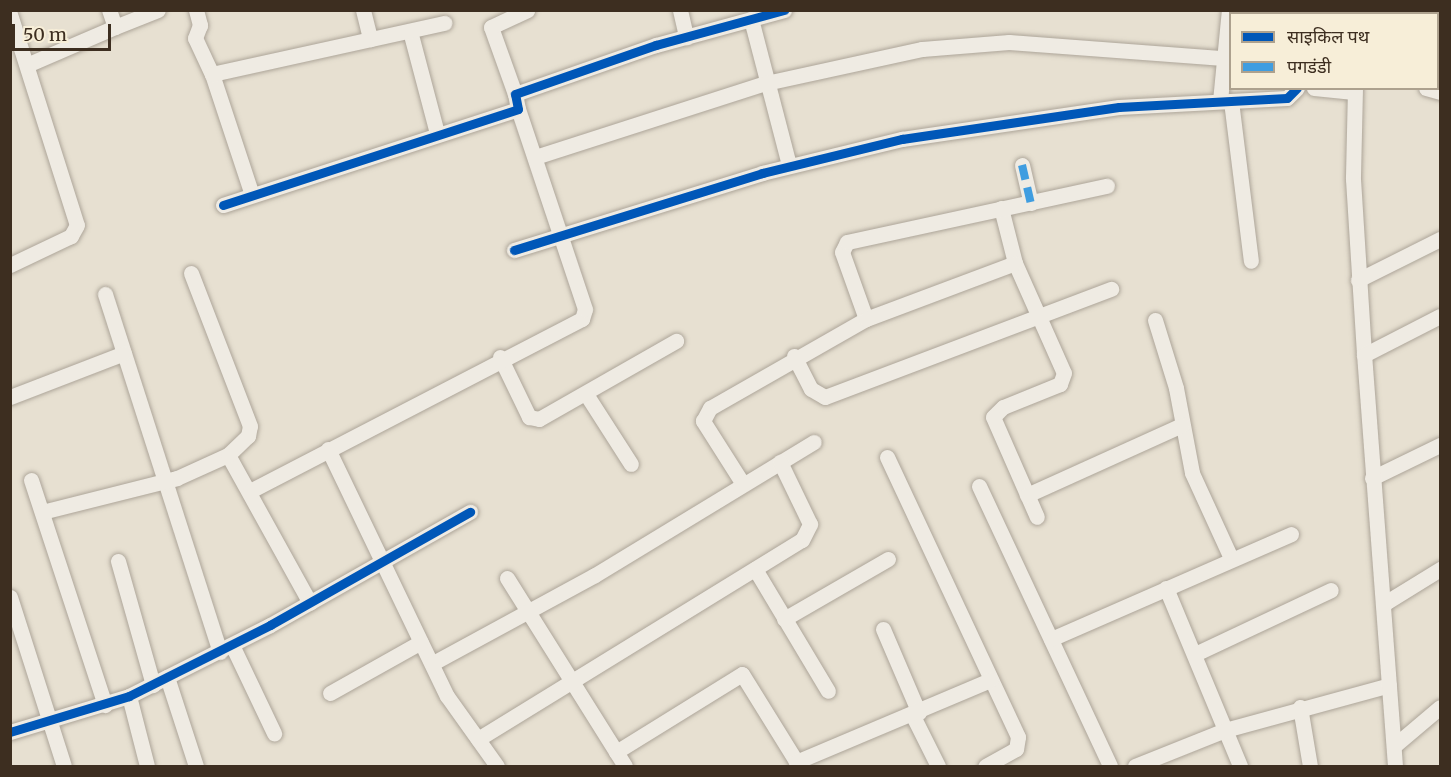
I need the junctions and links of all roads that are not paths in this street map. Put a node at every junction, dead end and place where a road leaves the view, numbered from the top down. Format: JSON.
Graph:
{"nodes":[{"id":1,"x":109,"y":10,"type":"edge"},
{"id":2,"x":158,"y":10,"type":"edge"},
{"id":3,"x":196,"y":10,"type":"edge"},
{"id":4,"x":363,"y":10,"type":"edge"},
{"id":5,"x":527,"y":10,"type":"edge"},
{"id":6,"x":680,"y":10,"type":"edge"},
{"id":7,"x":784,"y":10,"type":"edge"},
{"id":8,"x":10,"y":14,"type":"edge"},
{"id":9,"x":1229,"y":17,"type":"edge"},
{"id":10,"x":751,"y":19,"type":"junction"},
{"id":11,"x":444,"y":23,"type":"dead end"},
{"id":12,"x":115,"y":27,"type":"junction"},
{"id":13,"x":410,"y":31,"type":"junction"},
{"id":14,"x":686,"y":37,"type":"junction"},
{"id":15,"x":370,"y":39,"type":"junction"},
{"id":16,"x":1223,"y":58,"type":"junction"},
{"id":17,"x":29,"y":64,"type":"junction"},
{"id":18,"x":212,"y":74,"type":"junction"},
{"id":19,"x":766,"y":83,"type":"junction"},
{"id":20,"x":1295,"y":90,"type":"edge"},
{"id":21,"x":1354,"y":90,"type":"edge"},
{"id":22,"x":1226,"y":101,"type":"junction"},
{"id":23,"x":516,"y":102,"type":"junction"},
{"id":24,"x":437,"y":133,"type":"junction"},
{"id":25,"x":535,"y":157,"type":"junction"},
{"id":26,"x":789,"y":165,"type":"junction"},
{"id":27,"x":1022,"y":165,"type":"dead end"},
{"id":28,"x":1107,"y":186,"type":"dead end"},
{"id":29,"x":252,"y":195,"type":"junction"},
{"id":30,"x":1031,"y":203,"type":"junction"},
{"id":31,"x":223,"y":205,"type":"dead end"},
{"id":32,"x":1001,"y":208,"type":"junction"},
{"id":33,"x":562,"y":237,"type":"junction"},
{"id":34,"x":1440,"y":239,"type":"edge"},
{"id":35,"x":514,"y":250,"type":"dead end"},
{"id":36,"x":1251,"y":261,"type":"dead end"},
{"id":37,"x":1015,"y":263,"type":"junction"},
{"id":38,"x":10,"y":265,"type":"edge"},
{"id":39,"x":191,"y":273,"type":"dead end"},
{"id":40,"x":1358,"y":280,"type":"junction"},
{"id":41,"x":1111,"y":289,"type":"dead end"},
{"id":42,"x":105,"y":294,"type":"dead end"},
{"id":43,"x":1039,"y":316,"type":"junction"},
{"id":44,"x":1440,"y":316,"type":"edge"},
{"id":45,"x":866,"y":319,"type":"junction"},
{"id":46,"x":1155,"y":320,"type":"dead end"},
{"id":47,"x":676,"y":341,"type":"dead end"},
{"id":48,"x":124,"y":353,"type":"junction"},
{"id":49,"x":795,"y":356,"type":"junction"},
{"id":50,"x":1364,"y":356,"type":"junction"},
{"id":51,"x":500,"y":357,"type":"junction"},
{"id":52,"x":586,"y":394,"type":"junction"},
{"id":53,"x":10,"y":397,"type":"edge"},
{"id":54,"x":1182,"y":425,"type":"junction"},
{"id":55,"x":814,"y":442,"type":"dead end"},
{"id":56,"x":1440,"y":445,"type":"edge"},
{"id":57,"x":328,"y":449,"type":"junction"},
{"id":58,"x":228,"y":455,"type":"junction"},
{"id":59,"x":887,"y":457,"type":"dead end"},
{"id":60,"x":780,"y":462,"type":"junction"},
{"id":61,"x":630,"y":464,"type":"dead end"},
{"id":62,"x":1372,"y":478,"type":"junction"},
{"id":63,"x":31,"y":480,"type":"dead end"},
{"id":64,"x":163,"y":482,"type":"junction"},
{"id":65,"x":743,"y":484,"type":"junction"},
{"id":66,"x":980,"y":486,"type":"dead end"},
{"id":67,"x":250,"y":491,"type":"junction"},
{"id":68,"x":1027,"y":495,"type":"junction"},
{"id":69,"x":42,"y":512,"type":"junction"},
{"id":70,"x":470,"y":512,"type":"dead end"},
{"id":71,"x":1038,"y":517,"type":"dead end"},
{"id":72,"x":1292,"y":534,"type":"dead end"},
{"id":73,"x":1231,"y":558,"type":"junction"},
{"id":74,"x":888,"y":559,"type":"dead end"},
{"id":75,"x":118,"y":561,"type":"dead end"},
{"id":76,"x":382,"y":564,"type":"junction"},
{"id":77,"x":755,"y":569,"type":"junction"},
{"id":78,"x":1440,"y":569,"type":"edge"},
{"id":79,"x":507,"y":578,"type":"dead end"},
{"id":80,"x":1166,"y":588,"type":"junction"},
{"id":81,"x":1331,"y":590,"type":"dead end"},
{"id":82,"x":10,"y":597,"type":"edge"},
{"id":83,"x":310,"y":603,"type":"junction"},
{"id":84,"x":1385,"y":603,"type":"junction"},
{"id":85,"x":527,"y":613,"type":"junction"},
{"id":86,"x":784,"y":619,"type":"junction"},
{"id":87,"x":883,"y":629,"type":"dead end"},
{"id":88,"x":1051,"y":639,"type":"junction"},
{"id":89,"x":421,"y":642,"type":"junction"},
{"id":90,"x":226,"y":648,"type":"junction"},
{"id":91,"x":1195,"y":654,"type":"junction"},
{"id":92,"x":433,"y":663,"type":"junction"},
{"id":93,"x":167,"y":677,"type":"junction"},
{"id":94,"x":990,"y":680,"type":"junction"},
{"id":95,"x":573,"y":684,"type":"junction"},
{"id":96,"x":153,"y":685,"type":"junction"},
{"id":97,"x":1389,"y":685,"type":"junction"},
{"id":98,"x":828,"y":691,"type":"dead end"},
{"id":99,"x":330,"y":693,"type":"dead end"},
{"id":100,"x":129,"y":696,"type":"junction"},
{"id":101,"x":105,"y":705,"type":"junction"},
{"id":102,"x":1300,"y":707,"type":"junction"},
{"id":103,"x":1440,"y":707,"type":"edge"},
{"id":104,"x":916,"y":714,"type":"junction"},
{"id":105,"x":48,"y":722,"type":"junction"},
{"id":106,"x":1225,"y":729,"type":"junction"},
{"id":107,"x":10,"y":732,"type":"edge"},
{"id":108,"x":274,"y":733,"type":"dead end"},
{"id":109,"x":478,"y":739,"type":"junction"},
{"id":110,"x":1394,"y":746,"type":"junction"},
{"id":111,"x":616,"y":752,"type":"junction"},
{"id":112,"x":798,"y":764,"type":"edge"},
{"id":113,"x":64,"y":766,"type":"edge"},
{"id":114,"x":147,"y":766,"type":"edge"},
{"id":115,"x":196,"y":766,"type":"edge"},
{"id":116,"x":497,"y":766,"type":"edge"},
{"id":117,"x":625,"y":766,"type":"edge"},
{"id":118,"x":938,"y":766,"type":"edge"},
{"id":119,"x":985,"y":766,"type":"edge"},
{"id":120,"x":1110,"y":766,"type":"edge"},
{"id":121,"x":1135,"y":766,"type":"edge"},
{"id":122,"x":1240,"y":766,"type":"edge"},
{"id":123,"x":1310,"y":766,"type":"edge"},
{"id":124,"x":1395,"y":766,"type":"edge"}],
"edges":[{"from":1,"to":12,"type":"street"},
{"from":2,"to":12,"type":"street"},
{"from":3,"to":18,"type":"street"},
{"from":4,"to":15,"type":"street"},
{"from":5,"to":23,"type":"street"},
{"from":6,"to":14,"type":"street"},
{"from":7,"to":10,"type":"street"},
{"from":8,"to":17,"type":"street"},
{"from":9,"to":16,"type":"street"},
{"from":10,"to":14,"type":"street"},
{"from":10,"to":19,"type":"street"},
{"from":11,"to":13,"type":"street"},
{"from":12,"to":17,"type":"street"},
{"from":13,"to":15,"type":"street"},
{"from":13,"to":24,"type":"street"},
{"from":14,"to":23,"type":"street"},
{"from":15,"to":18,"type":"street"},
{"from":16,"to":19,"type":"street"},
{"from":16,"to":22,"type":"street"},
{"from":17,"to":38,"type":"street"},
{"from":18,"to":29,"type":"street"},
{"from":19,"to":25,"type":"street"},
{"from":19,"to":26,"type":"street"},
{"from":20,"to":22,"type":"street"},
{"from":21,"to":40,"type":"street"},
{"from":22,"to":26,"type":"street"},
{"from":22,"to":36,"type":"street"},
{"from":23,"to":24,"type":"street"},
{"from":23,"to":25,"type":"street"},
{"from":24,"to":29,"type":"street"},
{"from":25,"to":33,"type":"street"},
{"from":26,"to":33,"type":"street"},
{"from":27,"to":30,"type":"street"},
{"from":28,"to":30,"type":"street"},
{"from":29,"to":31,"type":"street"},
{"from":30,"to":32,"type":"street"},
{"from":32,"to":37,"type":"street"},
{"from":32,"to":45,"type":"street"},
{"from":33,"to":35,"type":"street"},
{"from":33,"to":51,"type":"street"},
{"from":34,"to":40,"type":"street"},
{"from":37,"to":43,"type":"street"},
{"from":37,"to":45,"type":"street"},
{"from":39,"to":58,"type":"street"},
{"from":40,"to":50,"type":"street"},
{"from":41,"to":43,"type":"street"},
{"from":42,"to":48,"type":"street"},
{"from":43,"to":49,"type":"street"},
{"from":43,"to":68,"type":"street"},
{"from":44,"to":50,"type":"street"},
{"from":45,"to":49,"type":"street"},
{"from":46,"to":54,"type":"street"},
{"from":47,"to":52,"type":"street"},
{"from":48,"to":53,"type":"street"},
{"from":48,"to":64,"type":"street"},
{"from":49,"to":65,"type":"street"},
{"from":50,"to":62,"type":"street"},
{"from":51,"to":52,"type":"street"},
{"from":51,"to":57,"type":"street"},
{"from":52,"to":61,"type":"street"},
{"from":54,"to":68,"type":"street"},
{"from":54,"to":73,"type":"street"},
{"from":55,"to":60,"type":"street"},
{"from":56,"to":62,"type":"street"},
{"from":57,"to":67,"type":"street"},
{"from":57,"to":76,"type":"street"},
{"from":58,"to":64,"type":"street"},
{"from":58,"to":67,"type":"street"},
{"from":59,"to":94,"type":"street"},
{"from":60,"to":65,"type":"street"},
{"from":60,"to":77,"type":"street"},
{"from":62,"to":84,"type":"street"},
{"from":63,"to":69,"type":"street"},
{"from":64,"to":69,"type":"street"},
{"from":64,"to":90,"type":"street"},
{"from":65,"to":85,"type":"street"},
{"from":66,"to":88,"type":"street"},
{"from":67,"to":83,"type":"street"},
{"from":68,"to":71,"type":"street"},
{"from":69,"to":101,"type":"street"},
{"from":70,"to":76,"type":"street"},
{"from":72,"to":73,"type":"street"},
{"from":73,"to":80,"type":"street"},
{"from":74,"to":86,"type":"street"},
{"from":75,"to":96,"type":"street"},
{"from":76,"to":83,"type":"street"},
{"from":76,"to":89,"type":"street"},
{"from":77,"to":86,"type":"street"},
{"from":77,"to":95,"type":"street"},
{"from":78,"to":84,"type":"street"},
{"from":79,"to":85,"type":"street"},
{"from":80,"to":88,"type":"street"},
{"from":80,"to":91,"type":"street"},
{"from":81,"to":91,"type":"street"},
{"from":82,"to":105,"type":"street"},
{"from":83,"to":90,"type":"street"},
{"from":84,"to":97,"type":"street"},
{"from":85,"to":92,"type":"street"},
{"from":85,"to":95,"type":"street"},
{"from":86,"to":98,"type":"street"},
{"from":87,"to":104,"type":"street"},
{"from":88,"to":120,"type":"street"},
{"from":89,"to":92,"type":"street"},
{"from":89,"to":99,"type":"street"},
{"from":90,"to":93,"type":"street"},
{"from":90,"to":108,"type":"street"},
{"from":91,"to":106,"type":"street"},
{"from":92,"to":109,"type":"street"},
{"from":93,"to":96,"type":"street"},
{"from":93,"to":115,"type":"street"},
{"from":94,"to":104,"type":"street"},
{"from":94,"to":119,"type":"street"},
{"from":95,"to":109,"type":"street"},
{"from":95,"to":111,"type":"street"},
{"from":96,"to":100,"type":"street"},
{"from":97,"to":102,"type":"street"},
{"from":97,"to":110,"type":"street"},
{"from":100,"to":101,"type":"street"},
{"from":100,"to":114,"type":"street"},
{"from":101,"to":105,"type":"street"},
{"from":102,"to":106,"type":"street"},
{"from":102,"to":123,"type":"street"},
{"from":103,"to":110,"type":"street"},
{"from":104,"to":112,"type":"street"},
{"from":104,"to":118,"type":"street"},
{"from":105,"to":107,"type":"street"},
{"from":105,"to":113,"type":"street"},
{"from":106,"to":121,"type":"street"},
{"from":106,"to":122,"type":"street"},
{"from":109,"to":116,"type":"street"},
{"from":110,"to":124,"type":"street"},
{"from":111,"to":112,"type":"street"},
{"from":111,"to":117,"type":"street"}]}
